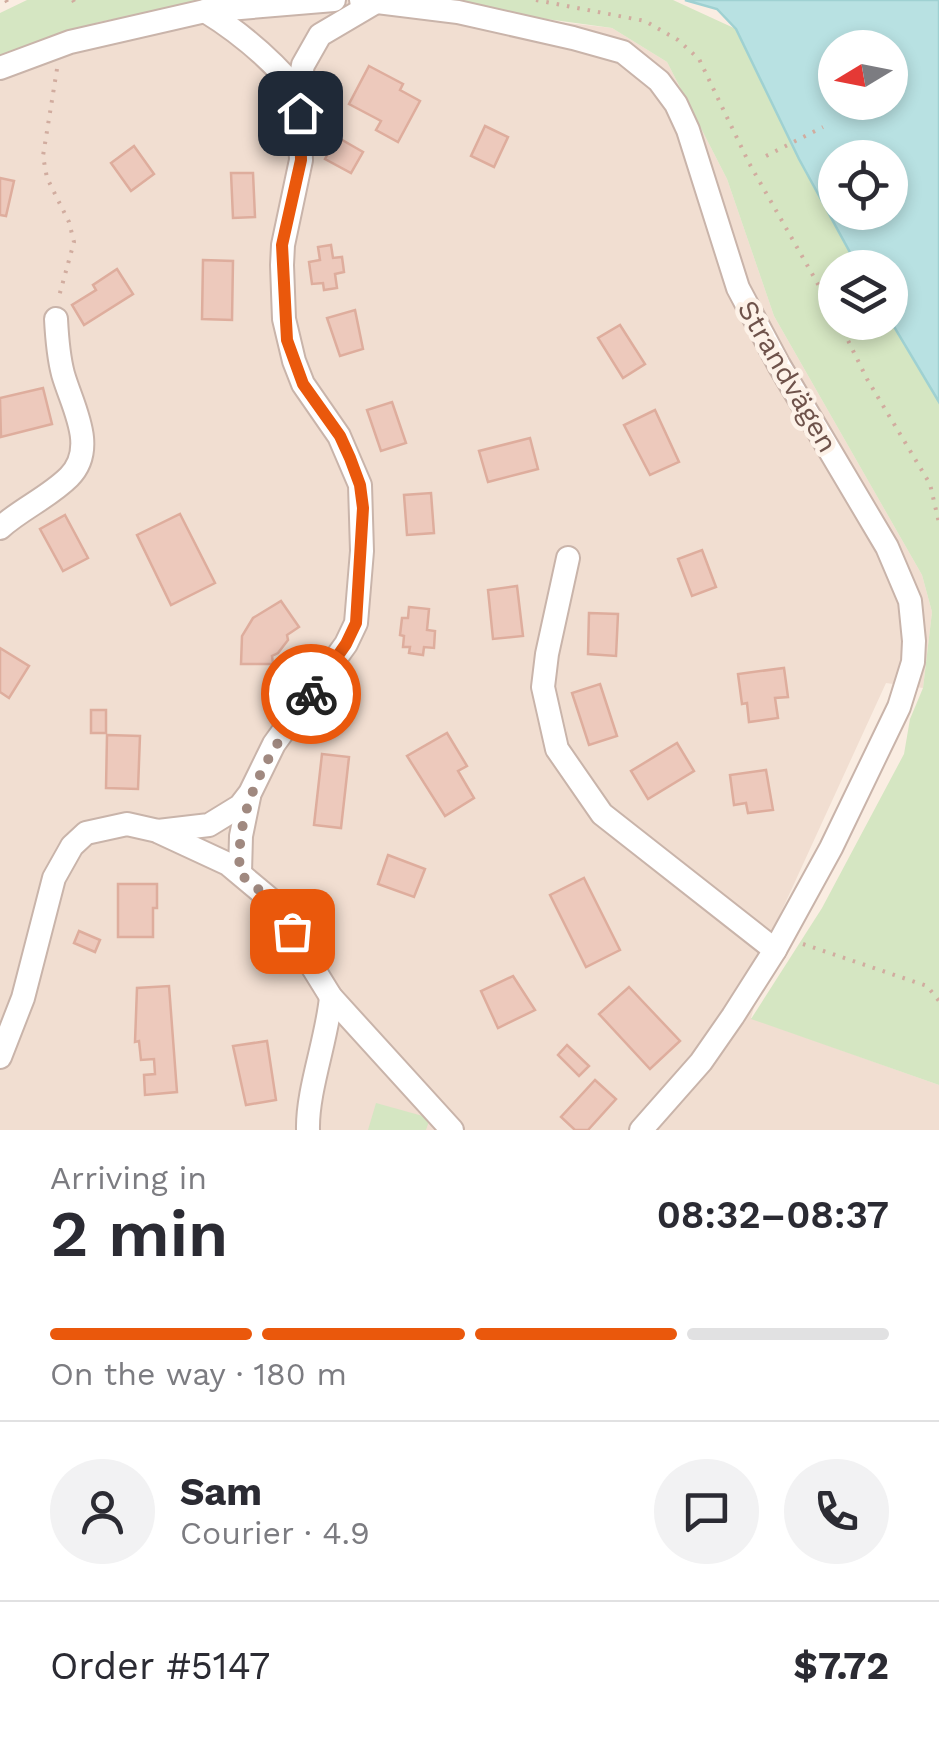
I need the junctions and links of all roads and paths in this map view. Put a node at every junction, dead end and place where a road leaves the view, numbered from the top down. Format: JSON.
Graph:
{"nodes":[{"id":1,"x":6,"y":0,"type":"edge"},
{"id":2,"x":334,"y":0,"type":"edge"},
{"id":3,"x":368,"y":1,"type":"edge"},
{"id":4,"x":10,"y":8,"type":"dead end"},
{"id":5,"x":204,"y":11,"type":"junction"},
{"id":6,"x":60,"y":45,"type":"junction"},
{"id":7,"x":0,"y":68,"type":"edge"},
{"id":8,"x":298,"y":91,"type":"junction"},
{"id":9,"x":823,"y":127,"type":"dead end"},
{"id":10,"x":766,"y":156,"type":"dead end"},
{"id":11,"x":56,"y":319,"type":"joint"},
{"id":12,"x":848,"y":340,"type":"edge"},
{"id":13,"x":939,"y":523,"type":"edge"},
{"id":14,"x":0,"y":528,"type":"edge"},
{"id":15,"x":568,"y":558,"type":"dead end"},
{"id":16,"x":250,"y":793,"type":"junction"},
{"id":17,"x":158,"y":831,"type":"junction"},
{"id":18,"x":240,"y":874,"type":"junction"},
{"id":19,"x":779,"y":943,"type":"junction"},
{"id":20,"x":331,"y":997,"type":"junction"},
{"id":21,"x":939,"y":1001,"type":"edge"},
{"id":22,"x":0,"y":1058,"type":"edge"},
{"id":23,"x":308,"y":1130,"type":"edge"},
{"id":24,"x":452,"y":1130,"type":"edge"},
{"id":25,"x":641,"y":1130,"type":"edge"}],
"edges":[{"from":1,"to":4,"type":"path"},
{"from":2,"to":5,"type":"street"},
{"from":3,"to":8,"type":"street"},
{"from":3,"to":19,"type":"street","name":"Strandvägen"},
{"from":5,"to":6,"type":"street"},
{"from":5,"to":8,"type":"street"},
{"from":6,"to":7,"type":"street"},
{"from":6,"to":11,"type":"path"},
{"from":8,"to":16,"type":"street"},
{"from":9,"to":10,"type":"path"},
{"from":11,"to":14,"type":"street"},
{"from":12,"to":13,"type":"path"},
{"from":15,"to":19,"type":"street"},
{"from":16,"to":17,"type":"street"},
{"from":16,"to":18,"type":"street"},
{"from":17,"to":18,"type":"street"},
{"from":17,"to":22,"type":"street"},
{"from":18,"to":20,"type":"street"},
{"from":19,"to":21,"type":"path"},
{"from":19,"to":25,"type":"street","name":"Strandvägen"},
{"from":20,"to":23,"type":"street"},
{"from":20,"to":24,"type":"street"}]}
